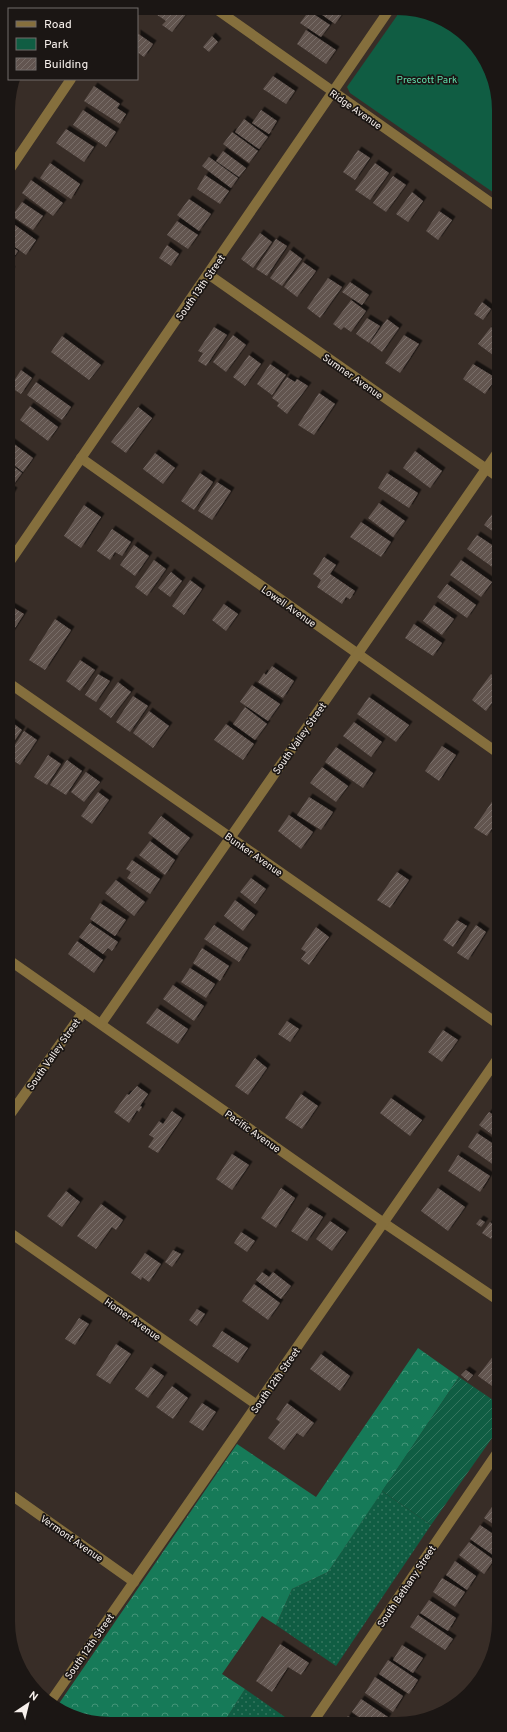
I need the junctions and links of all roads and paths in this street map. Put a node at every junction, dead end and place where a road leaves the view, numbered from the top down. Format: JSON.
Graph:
{"nodes":[{"id":1,"x":224,"y":15,"type":"edge"},
{"id":2,"x":386,"y":15,"type":"edge"},
{"id":3,"x":70,"y":80,"type":"edge"},
{"id":4,"x":333,"y":92,"type":"junction"},
{"id":5,"x":15,"y":162,"type":"edge"},
{"id":6,"x":492,"y":203,"type":"edge"},
{"id":7,"x":208,"y":274,"type":"junction"},
{"id":8,"x":82,"y":458,"type":"junction"},
{"id":9,"x":492,"y":461,"type":"edge"},
{"id":10,"x":486,"y":469,"type":"junction"},
{"id":11,"x":492,"y":473,"type":"edge"},
{"id":12,"x":15,"y":554,"type":"edge"},
{"id":13,"x":357,"y":654,"type":"junction"},
{"id":14,"x":15,"y":688,"type":"edge"},
{"id":15,"x":492,"y":749,"type":"edge"},
{"id":16,"x":230,"y":837,"type":"junction"},
{"id":17,"x":15,"y":964,"type":"edge"},
{"id":18,"x":83,"y":1012,"type":"junction"},
{"id":19,"x":492,"y":1020,"type":"edge"},
{"id":20,"x":101,"y":1024,"type":"junction"},
{"id":21,"x":492,"y":1067,"type":"edge"},
{"id":22,"x":15,"y":1108,"type":"edge"},
{"id":23,"x":384,"y":1223,"type":"junction"},
{"id":24,"x":15,"y":1236,"type":"edge"},
{"id":25,"x":492,"y":1296,"type":"edge"},
{"id":26,"x":257,"y":1405,"type":"junction"},
{"id":27,"x":492,"y":1460,"type":"edge"},
{"id":28,"x":15,"y":1498,"type":"edge"},
{"id":29,"x":134,"y":1582,"type":"junction"},
{"id":30,"x":53,"y":1698,"type":"edge"},
{"id":31,"x":316,"y":1717,"type":"edge"}],
"edges":[{"from":1,"to":4,"type":"street","name":"Ridge Avenue"},
{"from":2,"to":4,"type":"street","name":"South 13th Street"},
{"from":3,"to":5,"type":"street"},
{"from":4,"to":6,"type":"street","name":"Ridge Avenue"},
{"from":4,"to":7,"type":"street","name":"South 13th Street"},
{"from":7,"to":8,"type":"street","name":"South 13th Street"},
{"from":7,"to":10,"type":"street","name":"Sumner Avenue"},
{"from":8,"to":12,"type":"street","name":"South 13th Street"},
{"from":8,"to":13,"type":"street","name":"Lowell Avenue"},
{"from":9,"to":10,"type":"street","name":"South Valley Street"},
{"from":10,"to":11,"type":"street","name":"Sumner Avenue"},
{"from":10,"to":13,"type":"street","name":"South Valley Street"},
{"from":13,"to":15,"type":"street","name":"Lowell Avenue"},
{"from":13,"to":16,"type":"street","name":"South Valley Street"},
{"from":14,"to":16,"type":"street","name":"Bunker Avenue"},
{"from":16,"to":19,"type":"street","name":"Bunker Avenue"},
{"from":16,"to":20,"type":"street","name":"South Valley Street"},
{"from":17,"to":18,"type":"street","name":"Pacific Avenue"},
{"from":18,"to":20,"type":"street","name":"Pacific Avenue"},
{"from":18,"to":22,"type":"street","name":"South Valley Street"},
{"from":20,"to":23,"type":"street","name":"Pacific Avenue"},
{"from":21,"to":23,"type":"street","name":"South 12th Street"},
{"from":23,"to":25,"type":"street","name":"Pacific Avenue"},
{"from":23,"to":26,"type":"street","name":"South 12th Street"},
{"from":24,"to":26,"type":"street","name":"Homer Avenue"},
{"from":26,"to":29,"type":"street","name":"South 12th Street"},
{"from":27,"to":31,"type":"street","name":"South Bethany Street"},
{"from":28,"to":29,"type":"street","name":"Vermont Avenue"},
{"from":29,"to":30,"type":"street","name":"South 12th Street"}]}
